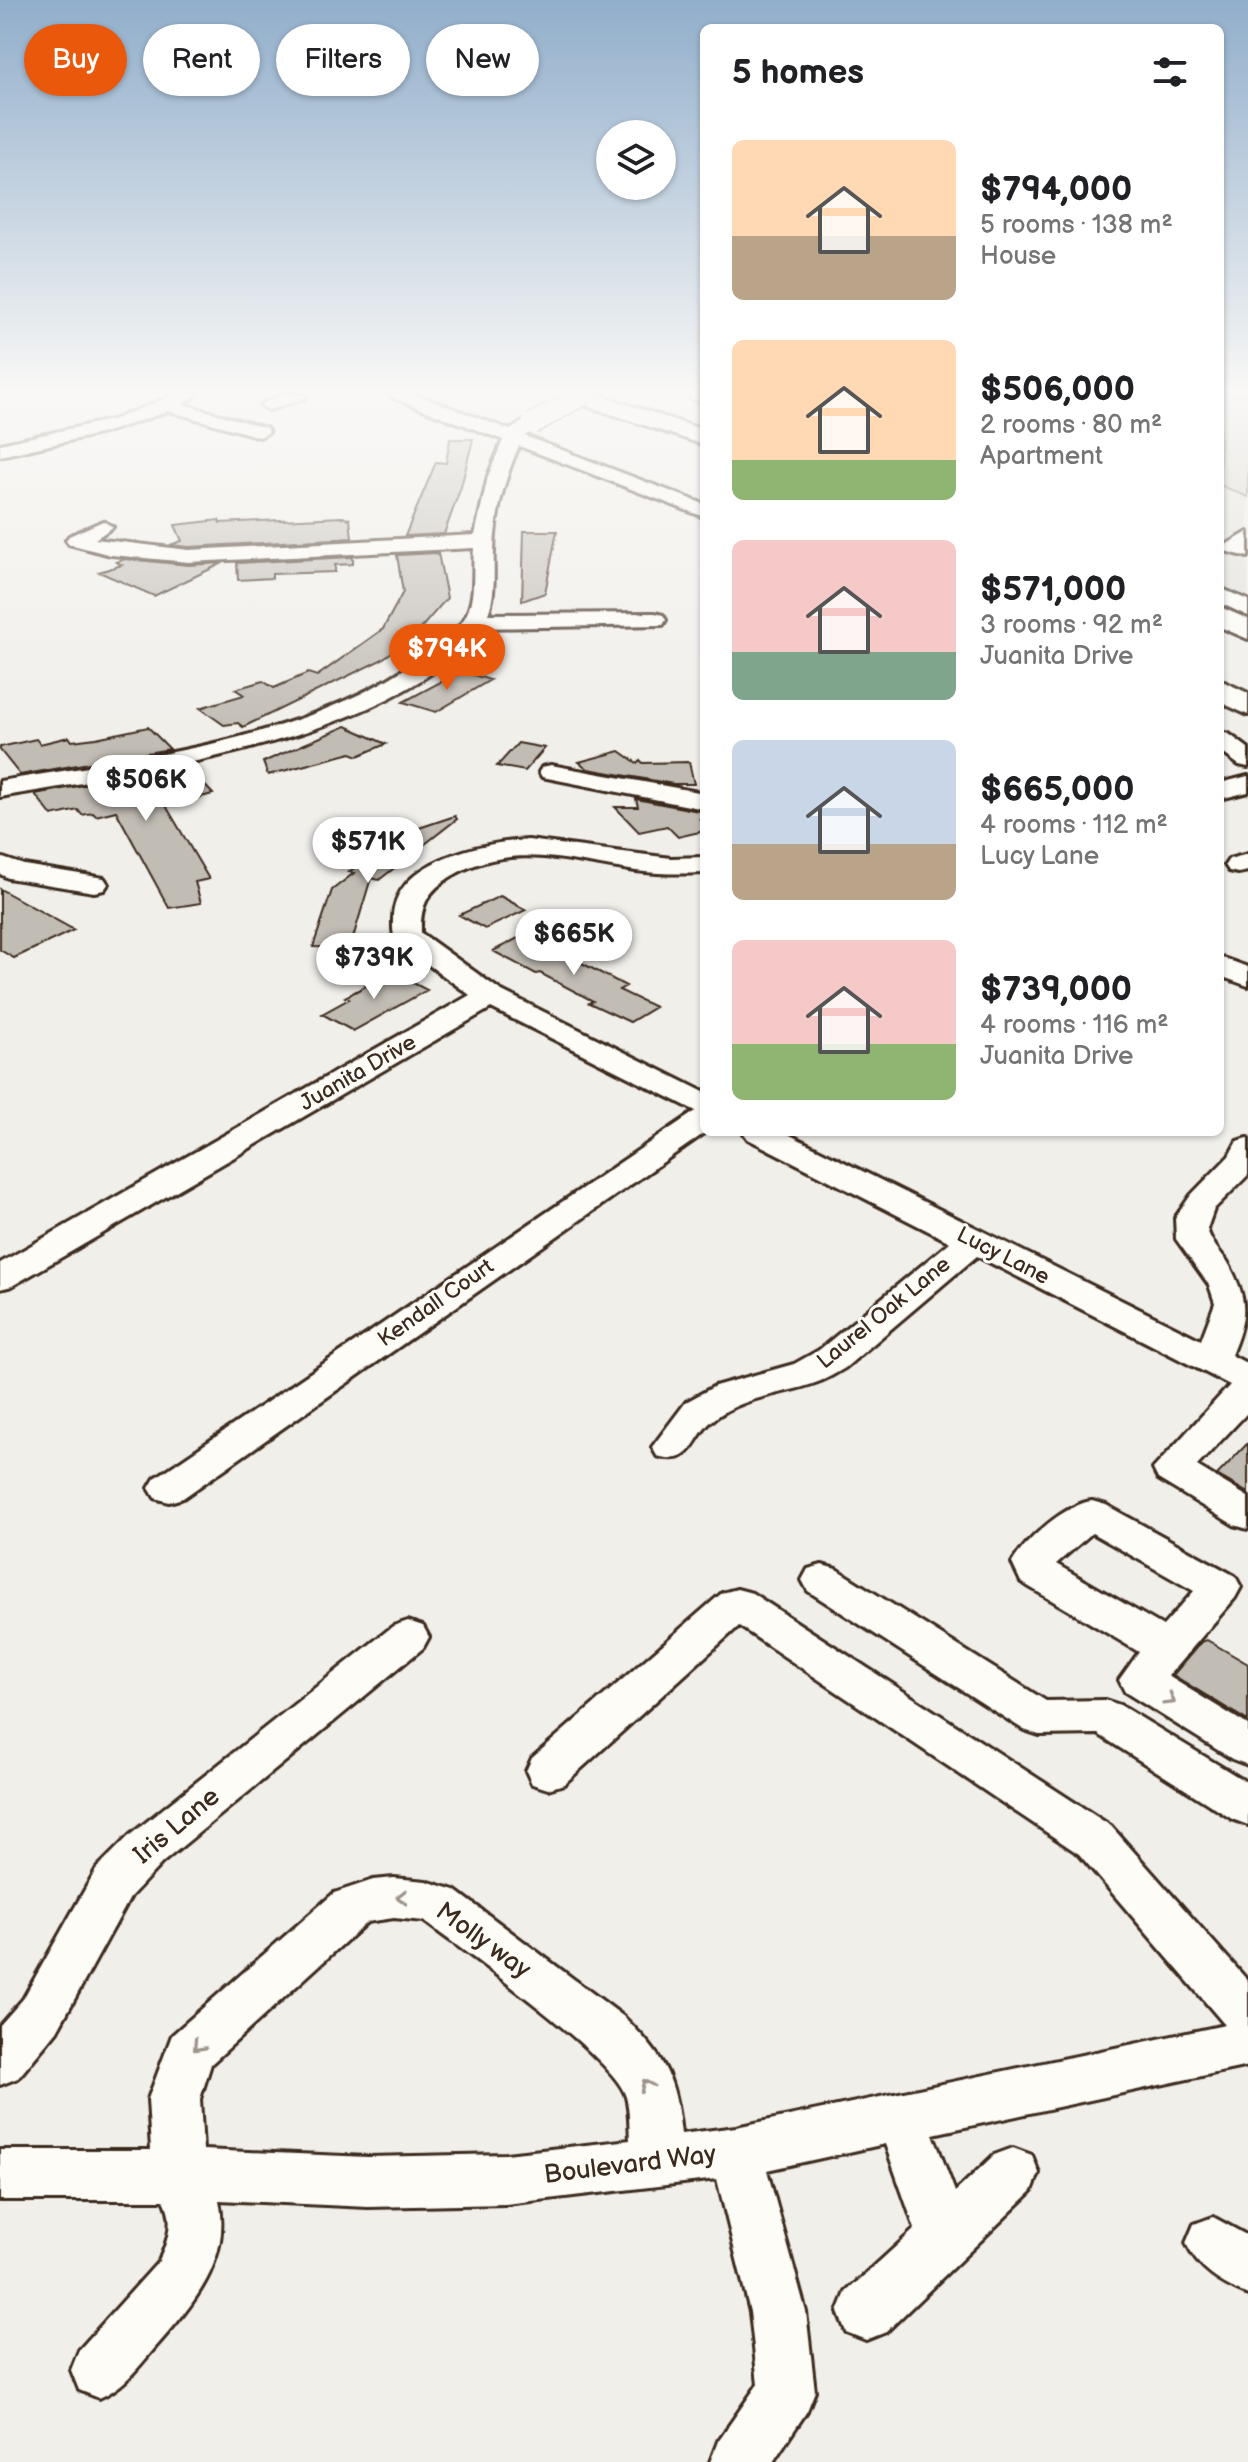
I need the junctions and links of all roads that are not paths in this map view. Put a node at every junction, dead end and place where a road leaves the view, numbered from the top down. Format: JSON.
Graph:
{"nodes":[{"id":1,"x":492,"y":509,"type":"edge"},
{"id":2,"x":103,"y":527,"type":"dead end"},
{"id":3,"x":1248,"y":538,"type":"edge"},
{"id":4,"x":484,"y":541,"type":"junction"},
{"id":5,"x":1248,"y":551,"type":"edge"},
{"id":6,"x":1234,"y":602,"type":"edge"},
{"id":7,"x":655,"y":620,"type":"dead end"},
{"id":8,"x":474,"y":621,"type":"junction"},
{"id":9,"x":1242,"y":640,"type":"edge"},
{"id":10,"x":1224,"y":675,"type":"edge"},
{"id":11,"x":1248,"y":688,"type":"edge"},
{"id":12,"x":1224,"y":691,"type":"edge"},
{"id":13,"x":1248,"y":706,"type":"edge"},
{"id":14,"x":1224,"y":742,"type":"edge"},
{"id":15,"x":1248,"y":760,"type":"edge"},
{"id":16,"x":551,"y":772,"type":"dead end"},
{"id":17,"x":1248,"y":784,"type":"edge"},
{"id":18,"x":0,"y":789,"type":"edge"},
{"id":19,"x":1224,"y":790,"type":"edge"},
{"id":20,"x":700,"y":800,"type":"edge"},
{"id":21,"x":0,"y":865,"type":"edge"},
{"id":22,"x":700,"y":865,"type":"edge"},
{"id":23,"x":94,"y":884,"type":"dead end"},
{"id":24,"x":1224,"y":968,"type":"edge"},
{"id":25,"x":1248,"y":977,"type":"edge"},
{"id":26,"x":490,"y":996,"type":"junction"},
{"id":27,"x":700,"y":1102,"type":"edge"},
{"id":28,"x":700,"y":1122,"type":"edge"},
{"id":29,"x":767,"y":1136,"type":"edge"},
{"id":30,"x":1248,"y":1148,"type":"edge"},
{"id":31,"x":973,"y":1241,"type":"junction"},
{"id":32,"x":0,"y":1278,"type":"edge"},
{"id":33,"x":1210,"y":1360,"type":"junction"},
{"id":34,"x":1248,"y":1379,"type":"edge"},
{"id":35,"x":1248,"y":1389,"type":"edge"},
{"id":36,"x":671,"y":1447,"type":"dead end"},
{"id":37,"x":169,"y":1488,"type":"dead end"},
{"id":38,"x":1248,"y":1515,"type":"edge"},
{"id":39,"x":822,"y":1580,"type":"dead end"},
{"id":40,"x":1234,"y":1585,"type":"edge"},
{"id":41,"x":408,"y":1637,"type":"dead end"},
{"id":42,"x":1167,"y":1648,"type":"junction"},
{"id":43,"x":1248,"y":1747,"type":"edge"},
{"id":44,"x":548,"y":1771,"type":"dead end"},
{"id":45,"x":1248,"y":1806,"type":"edge"},
{"id":46,"x":1248,"y":2016,"type":"edge"},
{"id":47,"x":1248,"y":2043,"type":"edge"},
{"id":48,"x":0,"y":2062,"type":"edge"},
{"id":49,"x":901,"y":2117,"type":"junction"},
{"id":50,"x":736,"y":2152,"type":"junction"},
{"id":51,"x":658,"y":2162,"type":"junction"},
{"id":52,"x":1013,"y":2173,"type":"dead end"},
{"id":53,"x":0,"y":2175,"type":"edge"},
{"id":54,"x":179,"y":2175,"type":"junction"},
{"id":55,"x":945,"y":2237,"type":"junction"},
{"id":56,"x":866,"y":2312,"type":"dead end"},
{"id":57,"x":99,"y":2370,"type":"dead end"},
{"id":58,"x":739,"y":2462,"type":"edge"}],
"edges":[{"from":1,"to":4,"type":"street"},
{"from":2,"to":4,"type":"street"},
{"from":3,"to":5,"type":"street"},
{"from":4,"to":8,"type":"street"},
{"from":6,"to":9,"type":"highway"},
{"from":7,"to":8,"type":"street"},
{"from":8,"to":18,"type":"street"},
{"from":10,"to":11,"type":"highway"},
{"from":12,"to":13,"type":"highway"},
{"from":14,"to":15,"type":"street"},
{"from":16,"to":20,"type":"street"},
{"from":17,"to":19,"type":"street"},
{"from":21,"to":23,"type":"street"},
{"from":22,"to":26,"type":"street"},
{"from":24,"to":25,"type":"street"},
{"from":26,"to":27,"type":"street"},
{"from":26,"to":32,"type":"street","name":"Juanita Drive"},
{"from":28,"to":37,"type":"street","name":"Kendall Court"},
{"from":29,"to":31,"type":"street","name":"Lucy Lane"},
{"from":30,"to":33,"type":"street"},
{"from":31,"to":33,"type":"street","name":"Lucy Lane"},
{"from":31,"to":36,"type":"street","name":"Laurel Oak Lane"},
{"from":33,"to":34,"type":"street","name":"Lucy Lane"},
{"from":35,"to":38,"type":"street"},
{"from":39,"to":45,"type":"street"},
{"from":40,"to":42,"type":"street"},
{"from":40,"to":42,"type":"street"},
{"from":41,"to":48,"type":"street","name":"Iris Lane"},
{"from":42,"to":43,"type":"street","one_way":true},
{"from":44,"to":46,"type":"street"},
{"from":47,"to":49,"type":"street","name":"Boulevard Way"},
{"from":49,"to":50,"type":"street","name":"Boulevard Way"},
{"from":49,"to":55,"type":"street"},
{"from":50,"to":51,"type":"street","name":"Boulevard Way"},
{"from":50,"to":58,"type":"street"},
{"from":51,"to":54,"type":"street","name":"Boulevard Way"},
{"from":51,"to":54,"type":"street","name":"Molly way","one_way":true},
{"from":52,"to":55,"type":"street"},
{"from":53,"to":54,"type":"street","name":"Boulevard Way"},
{"from":54,"to":57,"type":"street"},
{"from":55,"to":56,"type":"street"}]}
